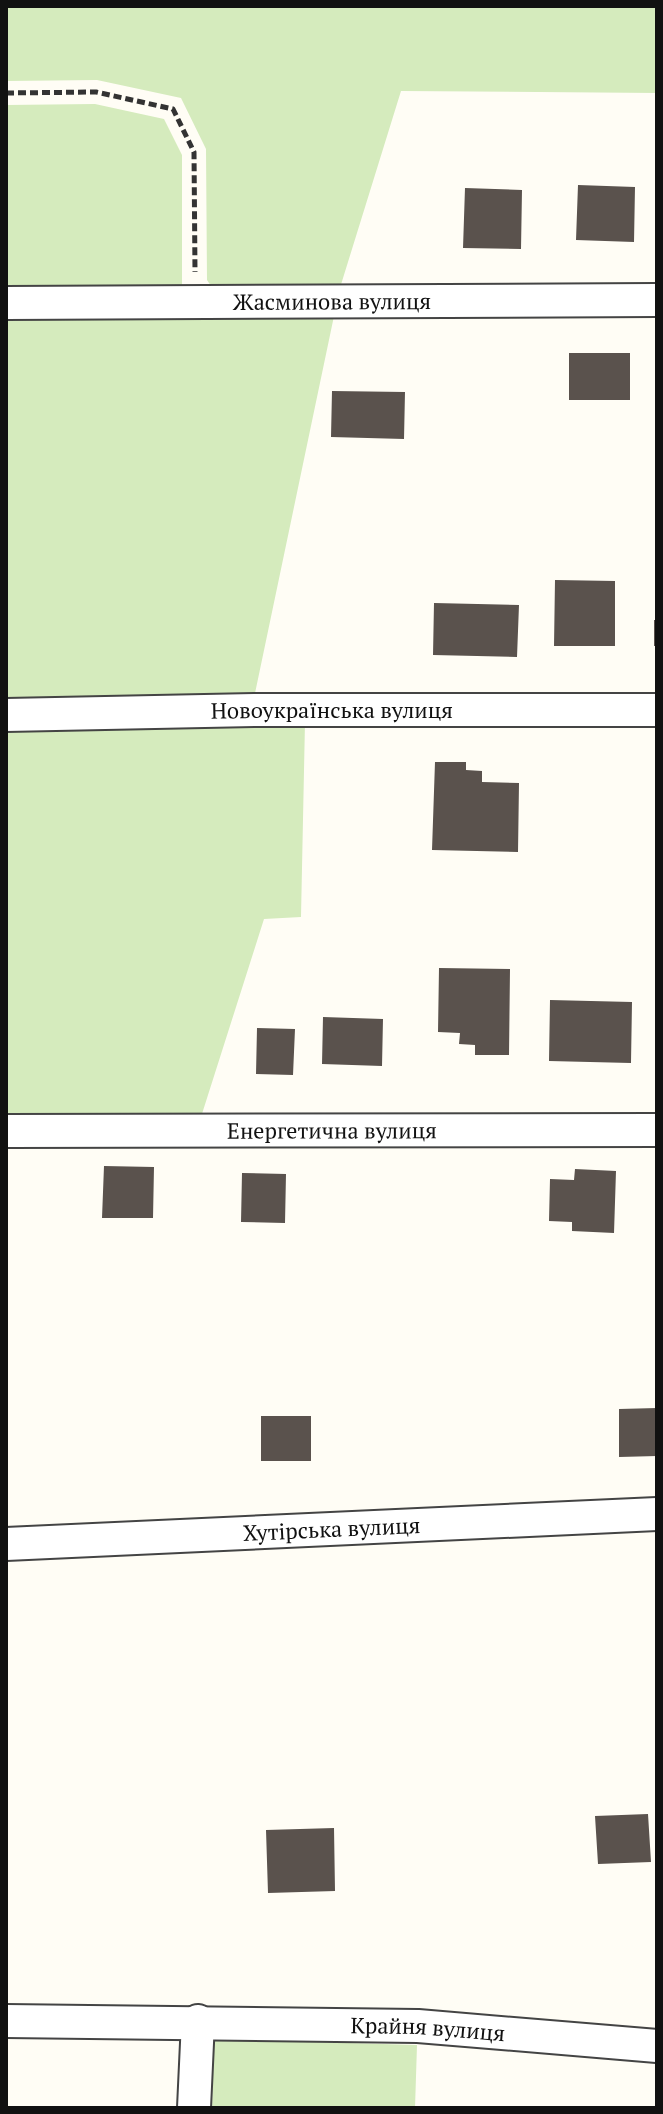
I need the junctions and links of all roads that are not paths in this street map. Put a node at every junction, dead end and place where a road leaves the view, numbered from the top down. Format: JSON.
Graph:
{"nodes":[{"id":1,"x":657,"y":300,"type":"edge"},
{"id":2,"x":6,"y":303,"type":"edge"},
{"id":3,"x":657,"y":710,"type":"edge"},
{"id":4,"x":6,"y":715,"type":"edge"},
{"id":5,"x":657,"y":1130,"type":"edge"},
{"id":6,"x":6,"y":1131,"type":"edge"},
{"id":7,"x":657,"y":1514,"type":"edge"},
{"id":8,"x":6,"y":1544,"type":"edge"},
{"id":9,"x":6,"y":2021,"type":"edge"},
{"id":10,"x":198,"y":2021,"type":"junction"},
{"id":11,"x":657,"y":2046,"type":"edge"},
{"id":12,"x":194,"y":2108,"type":"edge"}],
"edges":[{"from":1,"to":2,"type":"street","name":"Жасминова вулиця"},
{"from":3,"to":4,"type":"street","name":"Новоукраїнська вулиця"},
{"from":5,"to":6,"type":"street","name":"Енергетична вулиця"},
{"from":7,"to":8,"type":"street","name":"Хутірська вулиця"},
{"from":9,"to":10,"type":"street","name":"Крайня вулиця"},
{"from":10,"to":11,"type":"street","name":"Крайня вулиця"},
{"from":10,"to":12,"type":"street"}]}
